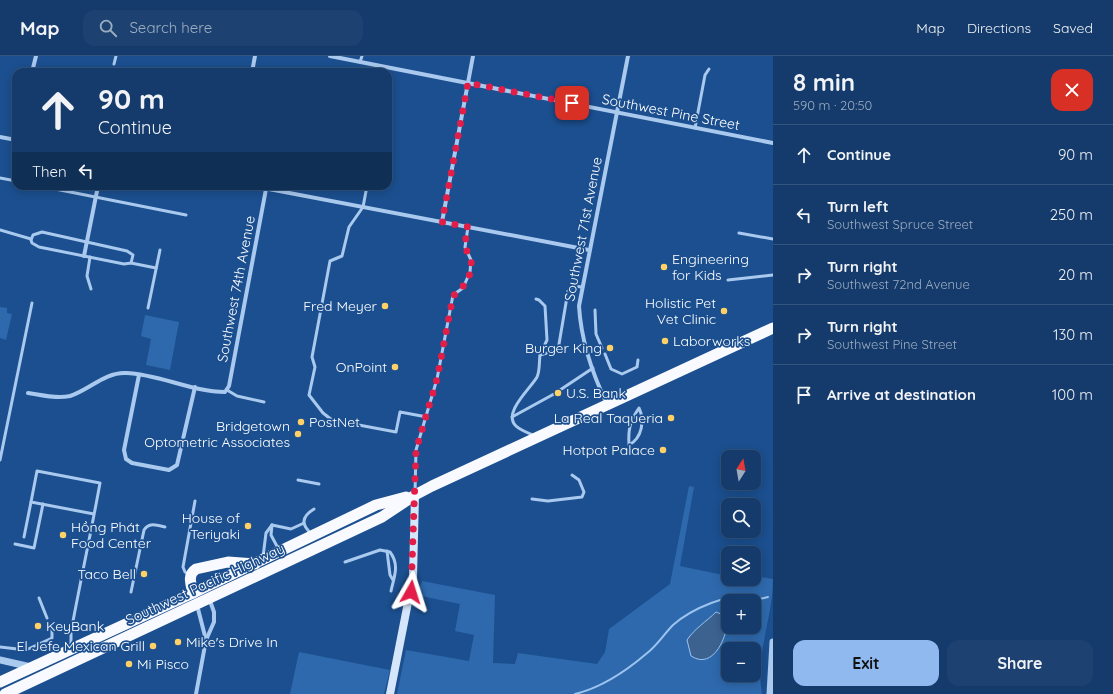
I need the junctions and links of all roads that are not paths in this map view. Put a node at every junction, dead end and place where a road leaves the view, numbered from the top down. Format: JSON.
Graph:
{"nodes":[{"id":1,"x":36,"y":56,"type":"edge"},
{"id":2,"x":116,"y":56,"type":"edge"},
{"id":3,"x":255,"y":56,"type":"edge"},
{"id":4,"x":330,"y":56,"type":"edge"},
{"id":5,"x":362,"y":56,"type":"edge"},
{"id":6,"x":473,"y":56,"type":"edge"},
{"id":7,"x":628,"y":56,"type":"edge"},
{"id":8,"x":360,"y":62,"type":"junction"},
{"id":9,"x":114,"y":64,"type":"dead end"},
{"id":10,"x":33,"y":68,"type":"edge"},
{"id":11,"x":253,"y":68,"type":"edge"},
{"id":12,"x":391,"y":68,"type":"edge"},
{"id":13,"x":392,"y":68,"type":"edge"},
{"id":14,"x":709,"y":69,"type":"dead end"},
{"id":15,"x":468,"y":83,"type":"junction"},
{"id":16,"x":617,"y":112,"type":"junction"},
{"id":17,"x":695,"y":128,"type":"junction"},
{"id":18,"x":0,"y":137,"type":"edge"},
{"id":19,"x":12,"y":139,"type":"edge"},
{"id":20,"x":773,"y":143,"type":"edge"},
{"id":21,"x":0,"y":178,"type":"edge"},
{"id":22,"x":12,"y":180,"type":"edge"},
{"id":23,"x":60,"y":190,"type":"edge"},
{"id":24,"x":97,"y":190,"type":"edge"},
{"id":25,"x":266,"y":190,"type":"edge"},
{"id":26,"x":271,"y":190,"type":"edge"},
{"id":27,"x":366,"y":190,"type":"edge"},
{"id":28,"x":95,"y":197,"type":"junction"},
{"id":29,"x":363,"y":207,"type":"junction"},
{"id":30,"x":186,"y":215,"type":"dead end"},
{"id":31,"x":442,"y":222,"type":"junction"},
{"id":32,"x":468,"y":227,"type":"junction"},
{"id":33,"x":0,"y":230,"type":"edge"},
{"id":34,"x":739,"y":233,"type":"dead end"},
{"id":35,"x":31,"y":239,"type":"junction"},
{"id":36,"x":773,"y":239,"type":"edge"},
{"id":37,"x":86,"y":243,"type":"junction"},
{"id":38,"x":160,"y":250,"type":"dead end"},
{"id":39,"x":589,"y":250,"type":"junction"},
{"id":40,"x":84,"y":256,"type":"junction"},
{"id":41,"x":90,"y":257,"type":"junction"},
{"id":42,"x":131,"y":263,"type":"junction"},
{"id":43,"x":156,"y":268,"type":"junction"},
{"id":44,"x":773,"y":275,"type":"edge"},
{"id":45,"x":728,"y":280,"type":"dead end"},
{"id":46,"x":582,"y":287,"type":"junction"},
{"id":47,"x":91,"y":289,"type":"dead end"},
{"id":48,"x":536,"y":299,"type":"dead end"},
{"id":49,"x":32,"y":303,"type":"dead end"},
{"id":50,"x":148,"y":308,"type":"dead end"},
{"id":51,"x":595,"y":310,"type":"dead end"},
{"id":52,"x":773,"y":328,"type":"edge"},
{"id":53,"x":602,"y":348,"type":"dead end"},
{"id":54,"x":605,"y":354,"type":"dead end"},
{"id":55,"x":540,"y":355,"type":"junction"},
{"id":56,"x":638,"y":360,"type":"dead end"},
{"id":57,"x":593,"y":368,"type":"junction"},
{"id":58,"x":139,"y":375,"type":"junction"},
{"id":59,"x":195,"y":387,"type":"junction"},
{"id":60,"x":560,"y":390,"type":"dead end"},
{"id":61,"x":226,"y":391,"type":"junction"},
{"id":62,"x":28,"y":393,"type":"dead end"},
{"id":63,"x":554,"y":394,"type":"dead end"},
{"id":64,"x":264,"y":402,"type":"dead end"},
{"id":65,"x":607,"y":404,"type":"junction"},
{"id":66,"x":639,"y":408,"type":"joint"},
{"id":67,"x":426,"y":416,"type":"junction"},
{"id":68,"x":512,"y":417,"type":"junction"},
{"id":69,"x":536,"y":437,"type":"junction"},
{"id":70,"x":0,"y":460,"type":"edge"},
{"id":71,"x":572,"y":475,"type":"dead end"},
{"id":72,"x":298,"y":480,"type":"dead end"},
{"id":73,"x":319,"y":484,"type":"dead end"},
{"id":74,"x":415,"y":495,"type":"junction"},
{"id":75,"x":532,"y":499,"type":"dead end"},
{"id":76,"x":195,"y":501,"type":"dead end"},
{"id":77,"x":31,"y":502,"type":"junction"},
{"id":78,"x":43,"y":504,"type":"junction"},
{"id":79,"x":314,"y":509,"type":"dead end"},
{"id":80,"x":94,"y":514,"type":"junction"},
{"id":81,"x":304,"y":523,"type":"junction"},
{"id":82,"x":272,"y":525,"type":"junction"},
{"id":83,"x":165,"y":527,"type":"dead end"},
{"id":84,"x":313,"y":534,"type":"junction"},
{"id":85,"x":24,"y":537,"type":"dead end"},
{"id":86,"x":15,"y":544,"type":"dead end"},
{"id":87,"x":386,"y":550,"type":"junction"},
{"id":88,"x":279,"y":552,"type":"junction"},
{"id":89,"x":259,"y":562,"type":"junction"},
{"id":90,"x":345,"y":562,"type":"dead end"},
{"id":91,"x":191,"y":574,"type":"junction"},
{"id":92,"x":393,"y":580,"type":"junction"},
{"id":93,"x":204,"y":588,"type":"junction"},
{"id":94,"x":392,"y":591,"type":"dead end"},
{"id":95,"x":131,"y":592,"type":"dead end"},
{"id":96,"x":193,"y":593,"type":"junction"},
{"id":97,"x":39,"y":598,"type":"dead end"},
{"id":98,"x":209,"y":599,"type":"junction"},
{"id":99,"x":197,"y":605,"type":"junction"},
{"id":100,"x":48,"y":618,"type":"dead end"},
{"id":101,"x":52,"y":628,"type":"dead end"},
{"id":102,"x":206,"y":640,"type":"junction"},
{"id":103,"x":773,"y":642,"type":"edge"},
{"id":104,"x":0,"y":647,"type":"edge"},
{"id":105,"x":72,"y":650,"type":"junction"},
{"id":106,"x":0,"y":660,"type":"edge"},
{"id":107,"x":33,"y":668,"type":"junction"},
{"id":108,"x":0,"y":682,"type":"edge"},
{"id":109,"x":772,"y":684,"type":"edge"},
{"id":110,"x":5,"y":694,"type":"edge"},
{"id":111,"x":196,"y":694,"type":"edge"},
{"id":112,"x":390,"y":694,"type":"edge"},
{"id":113,"x":770,"y":694,"type":"edge"}],
"edges":[{"from":1,"to":10,"type":"street"},
{"from":2,"to":9,"type":"lane"},
{"from":3,"to":11,"type":"street"},
{"from":4,"to":8,"type":"street","name":"Southwest Pine Street"},
{"from":5,"to":8,"type":"lane"},
{"from":6,"to":15,"type":"street"},
{"from":7,"to":16,"type":"street","name":"Southwest 71st Avenue"},
{"from":8,"to":12,"type":"street","name":"Southwest Pine Street"},
{"from":13,"to":15,"type":"street","name":"Southwest Pine Street"},
{"from":14,"to":17,"type":"lane"},
{"from":15,"to":16,"type":"street","name":"Southwest Pine Street"},
{"from":15,"to":31,"type":"street"},
{"from":16,"to":17,"type":"street","name":"Southwest Pine Street"},
{"from":16,"to":39,"type":"street","name":"Southwest 71st Avenue"},
{"from":17,"to":20,"type":"street","name":"Southwest Pine Street"},
{"from":18,"to":19,"type":"street"},
{"from":21,"to":22,"type":"lane"},
{"from":23,"to":28,"type":"lane"},
{"from":24,"to":28,"type":"street"},
{"from":25,"to":61,"type":"street","name":"Southwest 74th Avenue"},
{"from":26,"to":29,"type":"street"},
{"from":27,"to":29,"type":"lane"},
{"from":28,"to":30,"type":"lane"},
{"from":28,"to":37,"type":"street"},
{"from":29,"to":31,"type":"street"},
{"from":29,"to":67,"type":"lane"},
{"from":31,"to":32,"type":"street"},
{"from":32,"to":39,"type":"street"},
{"from":32,"to":67,"type":"lane"},
{"from":33,"to":35,"type":"lane"},
{"from":34,"to":36,"type":"lane"},
{"from":35,"to":37,"type":"lane"},
{"from":35,"to":40,"type":"lane"},
{"from":37,"to":40,"type":"street"},
{"from":37,"to":42,"type":"lane"},
{"from":38,"to":43,"type":"lane"},
{"from":39,"to":46,"type":"street","name":"Southwest 71st Avenue"},
{"from":40,"to":41,"type":"lane"},
{"from":41,"to":42,"type":"lane"},
{"from":41,"to":47,"type":"lane"},
{"from":42,"to":43,"type":"lane"},
{"from":43,"to":50,"type":"lane"},
{"from":44,"to":45,"type":"lane"},
{"from":46,"to":55,"type":"lane"},
{"from":46,"to":57,"type":"street","name":"Southwest 71st Avenue"},
{"from":48,"to":55,"type":"lane"},
{"from":49,"to":70,"type":"lane"},
{"from":51,"to":53,"type":"lane"},
{"from":52,"to":65,"type":"highway","name":"Southwest Pacific Highway"},
{"from":54,"to":56,"type":"lane"},
{"from":55,"to":68,"type":"lane"},
{"from":57,"to":60,"type":"lane"},
{"from":57,"to":65,"type":"street","name":"Southwest 71st Avenue"},
{"from":58,"to":59,"type":"street"},
{"from":58,"to":59,"type":"street"},
{"from":58,"to":62,"type":"street"},
{"from":59,"to":61,"type":"street"},
{"from":61,"to":64,"type":"lane"},
{"from":63,"to":68,"type":"lane"},
{"from":65,"to":69,"type":"highway","name":"Southwest Pacific Highway"},
{"from":66,"to":66,"type":"lane"},
{"from":67,"to":74,"type":"lane"},
{"from":68,"to":69,"type":"lane"},
{"from":69,"to":74,"type":"highway","name":"Southwest Pacific Highway"},
{"from":71,"to":75,"type":"lane"},
{"from":72,"to":73,"type":"lane"},
{"from":74,"to":84,"type":"highway","name":"Southwest Pacific Highway"},
{"from":74,"to":98,"type":"highway","name":"Southwest Pacific Highway"},
{"from":74,"to":112,"type":"main road"},
{"from":76,"to":91,"type":"lane"},
{"from":77,"to":78,"type":"lane"},
{"from":77,"to":80,"type":"lane"},
{"from":77,"to":85,"type":"lane"},
{"from":78,"to":80,"type":"lane"},
{"from":78,"to":86,"type":"lane"},
{"from":79,"to":81,"type":"lane"},
{"from":80,"to":105,"type":"lane"},
{"from":81,"to":82,"type":"lane"},
{"from":81,"to":84,"type":"lane"},
{"from":82,"to":88,"type":"lane"},
{"from":82,"to":89,"type":"lane"},
{"from":83,"to":95,"type":"lane"},
{"from":84,"to":88,"type":"highway","name":"Southwest Pacific Highway"},
{"from":87,"to":90,"type":"lane"},
{"from":87,"to":92,"type":"lane"},
{"from":87,"to":92,"type":"lane"},
{"from":88,"to":89,"type":"highway","name":"Southwest Pacific Highway"},
{"from":89,"to":91,"type":"highway"},
{"from":89,"to":93,"type":"highway","name":"Southwest Pacific Highway"},
{"from":91,"to":96,"type":"highway"},
{"from":92,"to":94,"type":"lane"},
{"from":93,"to":96,"type":"highway","name":"Southwest Pacific Highway"},
{"from":93,"to":98,"type":"street"},
{"from":96,"to":99,"type":"street"},
{"from":96,"to":105,"type":"highway","name":"Southwest Pacific Highway"},
{"from":97,"to":100,"type":"lane"},
{"from":98,"to":99,"type":"highway","name":"Southwest Pacific Highway"},
{"from":98,"to":102,"type":"street"},
{"from":99,"to":102,"type":"street"},
{"from":99,"to":110,"type":"highway","name":"Southwest Pacific Highway"},
{"from":101,"to":104,"type":"lane"},
{"from":102,"to":111,"type":"street"},
{"from":103,"to":109,"type":"street"},
{"from":105,"to":107,"type":"highway","name":"Southwest Pacific Highway"},
{"from":106,"to":107,"type":"street"},
{"from":107,"to":108,"type":"highway","name":"Southwest Pacific Highway"},
{"from":109,"to":113,"type":"street"}]}
